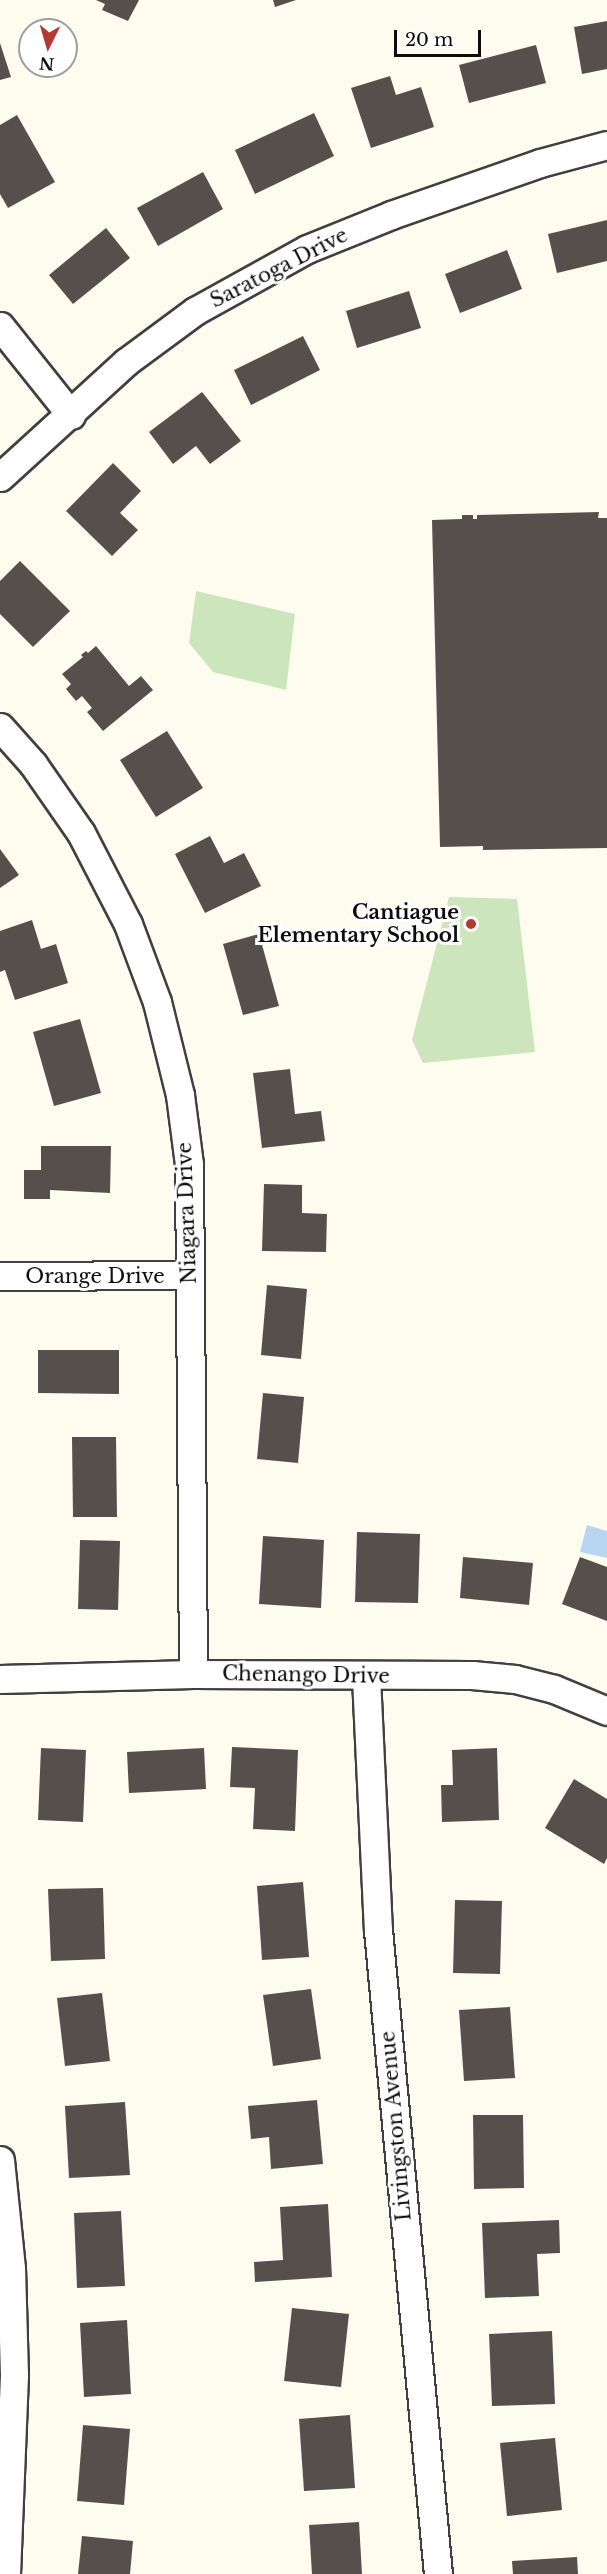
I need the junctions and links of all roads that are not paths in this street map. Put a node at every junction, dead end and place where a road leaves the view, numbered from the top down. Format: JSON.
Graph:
{"nodes":[{"id":1,"x":607,"y":146,"type":"edge"},
{"id":2,"x":0,"y":326,"type":"edge"},
{"id":3,"x":70,"y":415,"type":"junction"},
{"id":4,"x":0,"y":477,"type":"edge"},
{"id":5,"x":0,"y":727,"type":"edge"},
{"id":6,"x":189,"y":1275,"type":"junction"},
{"id":7,"x":0,"y":1276,"type":"edge"},
{"id":8,"x":193,"y":1674,"type":"junction"},
{"id":9,"x":366,"y":1677,"type":"junction"},
{"id":10,"x":0,"y":1679,"type":"edge"},
{"id":11,"x":607,"y":1711,"type":"edge"},
{"id":12,"x":0,"y":2160,"type":"edge"},
{"id":13,"x":6,"y":2574,"type":"edge"},
{"id":14,"x":438,"y":2574,"type":"edge"}],
"edges":[{"from":1,"to":3,"type":"street","name":"Saratoga Drive"},
{"from":2,"to":3,"type":"street"},
{"from":3,"to":4,"type":"street","name":"Saratoga Drive"},
{"from":5,"to":6,"type":"street","name":"Niagara Drive"},
{"from":6,"to":7,"type":"street","name":"Orange Drive"},
{"from":6,"to":8,"type":"street","name":"Niagara Drive"},
{"from":8,"to":9,"type":"street","name":"Chenango Drive"},
{"from":8,"to":10,"type":"street","name":"Chenango Drive"},
{"from":9,"to":11,"type":"street","name":"Chenango Drive"},
{"from":9,"to":14,"type":"street","name":"Livingston Avenue"},
{"from":12,"to":13,"type":"street"}]}
